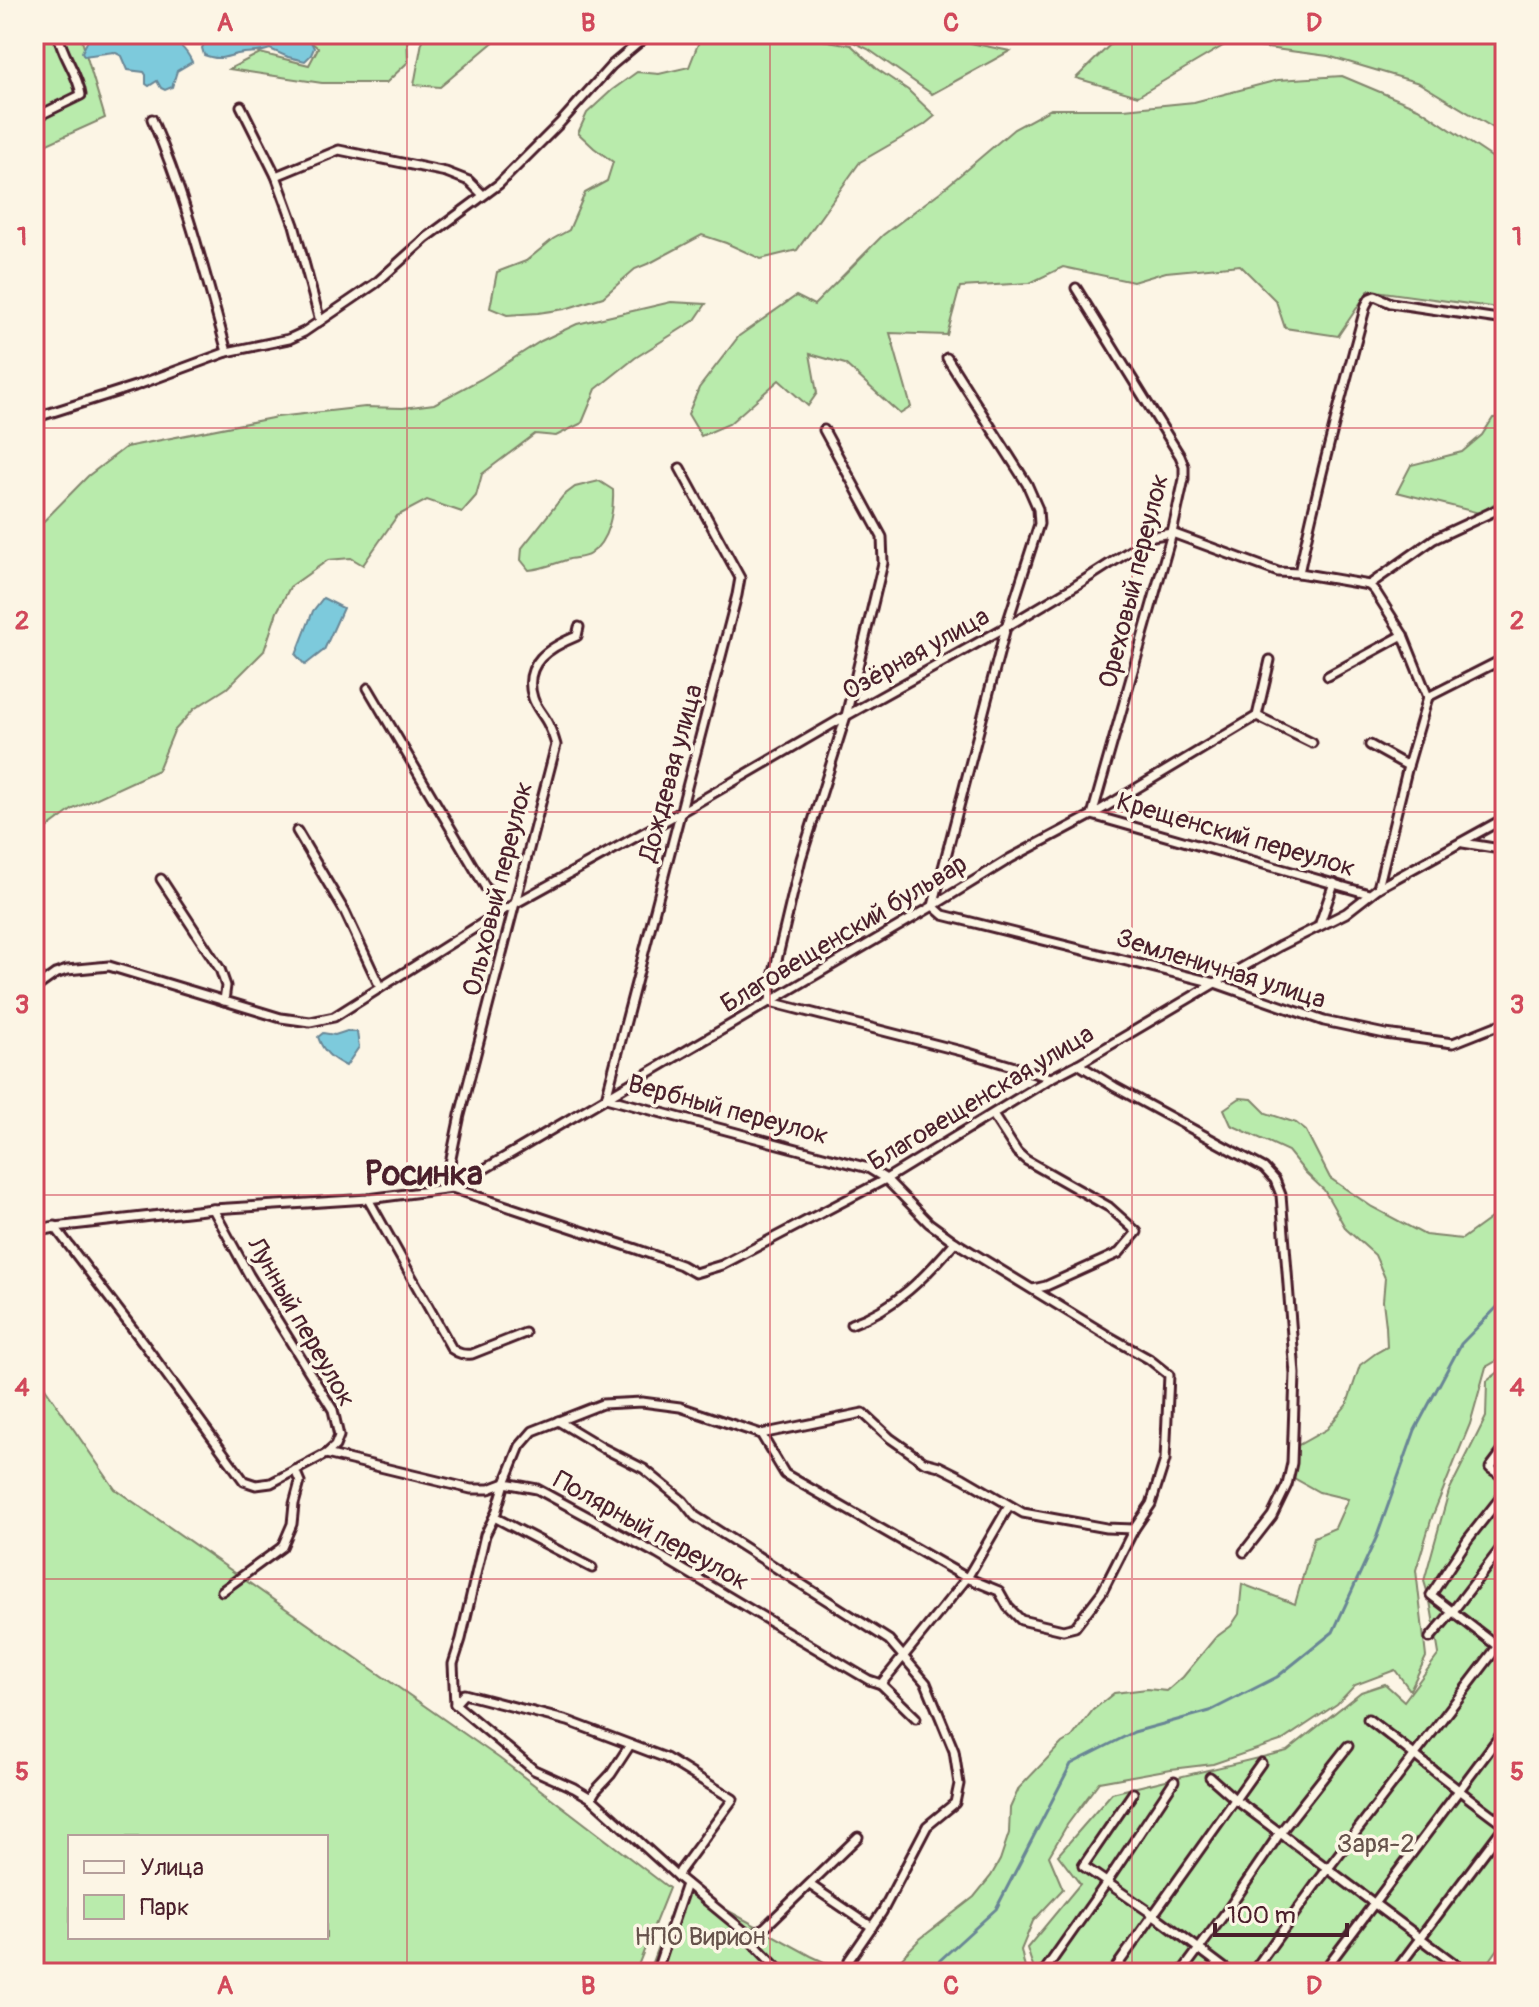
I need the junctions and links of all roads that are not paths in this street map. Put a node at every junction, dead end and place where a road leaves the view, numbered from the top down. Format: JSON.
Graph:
{"nodes":[{"id":1,"x":58,"y":34,"type":"edge"},
{"id":2,"x":649,"y":34,"type":"edge"},
{"id":3,"x":241,"y":106,"type":"dead end"},
{"id":4,"x":34,"y":118,"type":"edge"},
{"id":5,"x":152,"y":119,"type":"dead end"},
{"id":6,"x":276,"y":176,"type":"junction"},
{"id":7,"x":483,"y":195,"type":"junction"},
{"id":8,"x":1076,"y":288,"type":"dead end"},
{"id":9,"x":1505,"y":320,"type":"edge"},
{"id":10,"x":320,"y":321,"type":"junction"},
{"id":11,"x":227,"y":352,"type":"junction"},
{"id":12,"x":947,"y":358,"type":"dead end"},
{"id":13,"x":34,"y":418,"type":"edge"},
{"id":14,"x":824,"y":430,"type":"dead end"},
{"id":15,"x":680,"y":468,"type":"dead end"},
{"id":16,"x":1505,"y":506,"type":"edge"},
{"id":17,"x":1172,"y":533,"type":"junction"},
{"id":18,"x":1299,"y":573,"type":"junction"},
{"id":19,"x":1369,"y":585,"type":"junction"},
{"id":20,"x":579,"y":627,"type":"dead end"},
{"id":21,"x":1006,"y":627,"type":"junction"},
{"id":22,"x":1403,"y":635,"type":"junction"},
{"id":23,"x":1505,"y":658,"type":"edge"},
{"id":24,"x":1270,"y":660,"type":"dead end"},
{"id":25,"x":1328,"y":676,"type":"dead end"},
{"id":26,"x":368,"y":688,"type":"dead end"},
{"id":27,"x":1428,"y":697,"type":"junction"},
{"id":28,"x":846,"y":716,"type":"junction"},
{"id":29,"x":1257,"y":716,"type":"junction"},
{"id":30,"x":1312,"y":743,"type":"dead end"},
{"id":31,"x":1370,"y":745,"type":"dead end"},
{"id":32,"x":1408,"y":766,"type":"junction"},
{"id":33,"x":681,"y":812,"type":"junction"},
{"id":34,"x":1092,"y":815,"type":"junction"},
{"id":35,"x":1505,"y":818,"type":"edge"},
{"id":36,"x":297,"y":831,"type":"dead end"},
{"id":37,"x":1461,"y":843,"type":"junction"},
{"id":38,"x":1505,"y":846,"type":"edge"},
{"id":39,"x":161,"y":879,"type":"dead end"},
{"id":40,"x":1334,"y":883,"type":"junction"},
{"id":41,"x":1378,"y":888,"type":"junction"},
{"id":42,"x":1369,"y":894,"type":"junction"},
{"id":43,"x":514,"y":905,"type":"junction"},
{"id":44,"x":933,"y":906,"type":"junction"},
{"id":45,"x":500,"y":912,"type":"junction"},
{"id":46,"x":1319,"y":926,"type":"junction"},
{"id":47,"x":1215,"y":983,"type":"junction"},
{"id":48,"x":380,"y":987,"type":"junction"},
{"id":49,"x":34,"y":989,"type":"edge"},
{"id":50,"x":224,"y":1001,"type":"junction"},
{"id":51,"x":770,"y":1002,"type":"junction"},
{"id":52,"x":1501,"y":1024,"type":"dead end"},
{"id":53,"x":1078,"y":1064,"type":"junction"},
{"id":54,"x":1051,"y":1078,"type":"junction"},
{"id":55,"x":606,"y":1098,"type":"junction"},
{"id":56,"x":993,"y":1115,"type":"junction"},
{"id":57,"x":886,"y":1179,"type":"junction"},
{"id":58,"x":452,"y":1188,"type":"junction"},
{"id":59,"x":368,"y":1199,"type":"junction"},
{"id":60,"x":213,"y":1209,"type":"junction"},
{"id":61,"x":55,"y":1227,"type":"junction"},
{"id":62,"x":34,"y":1231,"type":"edge"},
{"id":63,"x":955,"y":1242,"type":"junction"},
{"id":64,"x":1031,"y":1289,"type":"junction"},
{"id":65,"x":851,"y":1324,"type":"dead end"},
{"id":66,"x":525,"y":1333,"type":"dead end"},
{"id":67,"x":558,"y":1421,"type":"junction"},
{"id":68,"x":761,"y":1434,"type":"junction"},
{"id":69,"x":1505,"y":1448,"type":"edge"},
{"id":70,"x":326,"y":1454,"type":"junction"},
{"id":71,"x":295,"y":1470,"type":"junction"},
{"id":72,"x":1505,"y":1478,"type":"edge"},
{"id":73,"x":505,"y":1483,"type":"junction"},
{"id":74,"x":1505,"y":1492,"type":"edge"},
{"id":75,"x":1009,"y":1506,"type":"junction"},
{"id":76,"x":494,"y":1517,"type":"junction"},
{"id":77,"x":1134,"y":1529,"type":"junction"},
{"id":78,"x":1505,"y":1543,"type":"edge"},
{"id":79,"x":1244,"y":1552,"type":"dead end"},
{"id":80,"x":592,"y":1568,"type":"dead end"},
{"id":81,"x":967,"y":1578,"type":"junction"},
{"id":82,"x":222,"y":1591,"type":"dead end"},
{"id":83,"x":1453,"y":1611,"type":"junction"},
{"id":84,"x":1505,"y":1637,"type":"edge"},
{"id":85,"x":1430,"y":1638,"type":"dead end"},
{"id":86,"x":1502,"y":1649,"type":"edge"},
{"id":87,"x":902,"y":1656,"type":"junction"},
{"id":88,"x":881,"y":1684,"type":"junction"},
{"id":89,"x":455,"y":1704,"type":"junction"},
{"id":90,"x":916,"y":1718,"type":"dead end"},
{"id":91,"x":1368,"y":1719,"type":"dead end"},
{"id":92,"x":1505,"y":1729,"type":"edge"},
{"id":93,"x":630,"y":1745,"type":"junction"},
{"id":94,"x":1348,"y":1746,"type":"dead end"},
{"id":95,"x":1415,"y":1755,"type":"junction"},
{"id":96,"x":1261,"y":1763,"type":"dead end"},
{"id":97,"x":1210,"y":1777,"type":"dead end"},
{"id":98,"x":1174,"y":1781,"type":"dead end"},
{"id":99,"x":1458,"y":1791,"type":"junction"},
{"id":100,"x":1133,"y":1793,"type":"dead end"},
{"id":101,"x":591,"y":1798,"type":"junction"},
{"id":102,"x":1236,"y":1800,"type":"junction"},
{"id":103,"x":1505,"y":1825,"type":"edge"},
{"id":104,"x":1280,"y":1833,"type":"junction"},
{"id":105,"x":858,"y":1837,"type":"dead end"},
{"id":106,"x":1328,"y":1869,"type":"junction"},
{"id":107,"x":678,"y":1877,"type":"junction"},
{"id":108,"x":1107,"y":1882,"type":"junction"},
{"id":109,"x":686,"y":1884,"type":"junction"},
{"id":110,"x":810,"y":1885,"type":"junction"},
{"id":111,"x":1374,"y":1902,"type":"junction"},
{"id":112,"x":1154,"y":1915,"type":"junction"},
{"id":113,"x":872,"y":1927,"type":"junction"},
{"id":114,"x":1420,"y":1938,"type":"junction"},
{"id":115,"x":752,"y":1942,"type":"dead end"},
{"id":116,"x":1200,"y":1948,"type":"junction"},
{"id":117,"x":849,"y":1960,"type":"dead end"},
{"id":118,"x":656,"y":1973,"type":"edge"},
{"id":119,"x":782,"y":1973,"type":"edge"},
{"id":120,"x":1043,"y":1973,"type":"edge"},
{"id":121,"x":1112,"y":1973,"type":"edge"},
{"id":122,"x":1181,"y":1973,"type":"edge"},
{"id":123,"x":1231,"y":1973,"type":"edge"},
{"id":124,"x":1252,"y":1973,"type":"edge"},
{"id":125,"x":1322,"y":1973,"type":"edge"},
{"id":126,"x":1394,"y":1973,"type":"edge"},
{"id":127,"x":1467,"y":1973,"type":"edge"}],
"edges":[{"from":1,"to":4,"type":"street"},
{"from":2,"to":7,"type":"street"},
{"from":3,"to":6,"type":"street"},
{"from":5,"to":11,"type":"street"},
{"from":6,"to":7,"type":"street"},
{"from":6,"to":10,"type":"street"},
{"from":7,"to":10,"type":"street"},
{"from":8,"to":17,"type":"street","name":"Ореховый переулок"},
{"from":9,"to":18,"type":"street"},
{"from":10,"to":11,"type":"street"},
{"from":11,"to":13,"type":"street"},
{"from":12,"to":21,"type":"street"},
{"from":14,"to":28,"type":"street"},
{"from":15,"to":33,"type":"street","name":"Дождевая улица"},
{"from":16,"to":19,"type":"street"},
{"from":17,"to":18,"type":"street"},
{"from":17,"to":21,"type":"street","name":"Озёрная улица"},
{"from":17,"to":34,"type":"street","name":"Ореховый переулок"},
{"from":18,"to":19,"type":"street"},
{"from":19,"to":22,"type":"street"},
{"from":20,"to":43,"type":"street","name":"Ольховый переулок"},
{"from":21,"to":28,"type":"street","name":"Озёрная улица"},
{"from":21,"to":44,"type":"street"},
{"from":22,"to":25,"type":"street"},
{"from":22,"to":27,"type":"street"},
{"from":23,"to":27,"type":"street"},
{"from":24,"to":29,"type":"street"},
{"from":26,"to":45,"type":"street"},
{"from":27,"to":32,"type":"street"},
{"from":28,"to":33,"type":"street","name":"Озёрная улица"},
{"from":28,"to":51,"type":"street"},
{"from":29,"to":30,"type":"street"},
{"from":29,"to":34,"type":"street","name":"Благовещенский бульвар"},
{"from":31,"to":32,"type":"street"},
{"from":32,"to":41,"type":"street"},
{"from":33,"to":43,"type":"street","name":"Озёрная улица"},
{"from":33,"to":55,"type":"street","name":"Дождевая улица"},
{"from":34,"to":40,"type":"street","name":"Крещенский переулок"},
{"from":34,"to":44,"type":"street","name":"Благовещенский бульвар"},
{"from":35,"to":37,"type":"street","name":"Благовещенская улица"},
{"from":36,"to":48,"type":"street"},
{"from":37,"to":38,"type":"street"},
{"from":37,"to":41,"type":"street","name":"Благовещенская улица"},
{"from":39,"to":50,"type":"street"},
{"from":40,"to":42,"type":"street","name":"Крещенский переулок"},
{"from":40,"to":46,"type":"street"},
{"from":41,"to":42,"type":"street","name":"Благовещенская улица"},
{"from":42,"to":46,"type":"street","name":"Благовещенская улица"},
{"from":43,"to":45,"type":"street","name":"Озёрная улица"},
{"from":43,"to":58,"type":"street","name":"Ольховый переулок"},
{"from":44,"to":47,"type":"street","name":"Земленичная улица"},
{"from":44,"to":51,"type":"street","name":"Благовещенский бульвар"},
{"from":45,"to":48,"type":"street","name":"Озёрная улица"},
{"from":46,"to":47,"type":"street","name":"Благовещенская улица"},
{"from":47,"to":52,"type":"street","name":"Земленичная улица"},
{"from":47,"to":53,"type":"street","name":"Благовещенская улица"},
{"from":48,"to":50,"type":"street","name":"Озёрная улица"},
{"from":49,"to":50,"type":"street","name":"Озёрная улица"},
{"from":51,"to":54,"type":"street"},
{"from":51,"to":55,"type":"street","name":"Благовещенский бульвар"},
{"from":53,"to":54,"type":"street","name":"Благовещенская улица"},
{"from":53,"to":79,"type":"street"},
{"from":54,"to":56,"type":"street","name":"Благовещенская улица"},
{"from":55,"to":57,"type":"street","name":"Вербный переулок"},
{"from":55,"to":58,"type":"street","name":"Благовещенский бульвар"},
{"from":56,"to":57,"type":"street","name":"Благовещенская улица"},
{"from":56,"to":64,"type":"street"},
{"from":57,"to":58,"type":"street","name":"Благовещенская улица"},
{"from":57,"to":63,"type":"street","name":"Вербный переулок"},
{"from":58,"to":59,"type":"street"},
{"from":59,"to":60,"type":"street"},
{"from":59,"to":66,"type":"street"},
{"from":60,"to":61,"type":"street"},
{"from":60,"to":70,"type":"street","name":"Лунный переулок"},
{"from":61,"to":62,"type":"street"},
{"from":61,"to":71,"type":"street"},
{"from":63,"to":64,"type":"street","name":"Вербный переулок"},
{"from":63,"to":65,"type":"street"},
{"from":64,"to":77,"type":"street","name":"Вербный переулок"},
{"from":67,"to":68,"type":"street"},
{"from":67,"to":73,"type":"street"},
{"from":67,"to":87,"type":"street"},
{"from":68,"to":75,"type":"street"},
{"from":68,"to":81,"type":"street"},
{"from":69,"to":72,"type":"street"},
{"from":70,"to":71,"type":"street"},
{"from":70,"to":73,"type":"street","name":"Полярный переулок"},
{"from":71,"to":82,"type":"street"},
{"from":73,"to":76,"type":"street"},
{"from":73,"to":88,"type":"street","name":"Полярный переулок"},
{"from":74,"to":83,"type":"street"},
{"from":75,"to":77,"type":"street"},
{"from":75,"to":81,"type":"street"},
{"from":76,"to":80,"type":"street"},
{"from":76,"to":89,"type":"street"},
{"from":77,"to":81,"type":"street"},
{"from":78,"to":83,"type":"street"},
{"from":81,"to":87,"type":"street"},
{"from":83,"to":85,"type":"street"},
{"from":83,"to":86,"type":"street"},
{"from":84,"to":86,"type":"street"},
{"from":86,"to":95,"type":"street"},
{"from":87,"to":88,"type":"street"},
{"from":87,"to":113,"type":"street"},
{"from":88,"to":90,"type":"street"},
{"from":89,"to":93,"type":"street"},
{"from":89,"to":101,"type":"street"},
{"from":91,"to":95,"type":"street"},
{"from":92,"to":99,"type":"street"},
{"from":93,"to":101,"type":"street"},
{"from":93,"to":107,"type":"street"},
{"from":94,"to":104,"type":"street"},
{"from":95,"to":99,"type":"street"},
{"from":95,"to":106,"type":"street"},
{"from":96,"to":102,"type":"street"},
{"from":97,"to":102,"type":"street"},
{"from":98,"to":108,"type":"street"},
{"from":99,"to":103,"type":"street"},
{"from":99,"to":111,"type":"street"},
{"from":100,"to":108,"type":"street"},
{"from":101,"to":107,"type":"street"},
{"from":102,"to":104,"type":"street"},
{"from":102,"to":112,"type":"street"},
{"from":103,"to":114,"type":"street"},
{"from":104,"to":106,"type":"street"},
{"from":104,"to":116,"type":"street"},
{"from":105,"to":110,"type":"street"},
{"from":106,"to":111,"type":"street"},
{"from":106,"to":124,"type":"street"},
{"from":107,"to":109,"type":"street"},
{"from":108,"to":112,"type":"street"},
{"from":108,"to":120,"type":"street"},
{"from":109,"to":110,"type":"street"},
{"from":109,"to":118,"type":"street"},
{"from":110,"to":113,"type":"street"},
{"from":111,"to":114,"type":"street"},
{"from":111,"to":125,"type":"street"},
{"from":112,"to":116,"type":"street"},
{"from":112,"to":121,"type":"street"},
{"from":113,"to":117,"type":"street"},
{"from":114,"to":126,"type":"street"},
{"from":114,"to":127,"type":"street"},
{"from":115,"to":119,"type":"street"},
{"from":116,"to":122,"type":"street"},
{"from":116,"to":123,"type":"street"}]}
